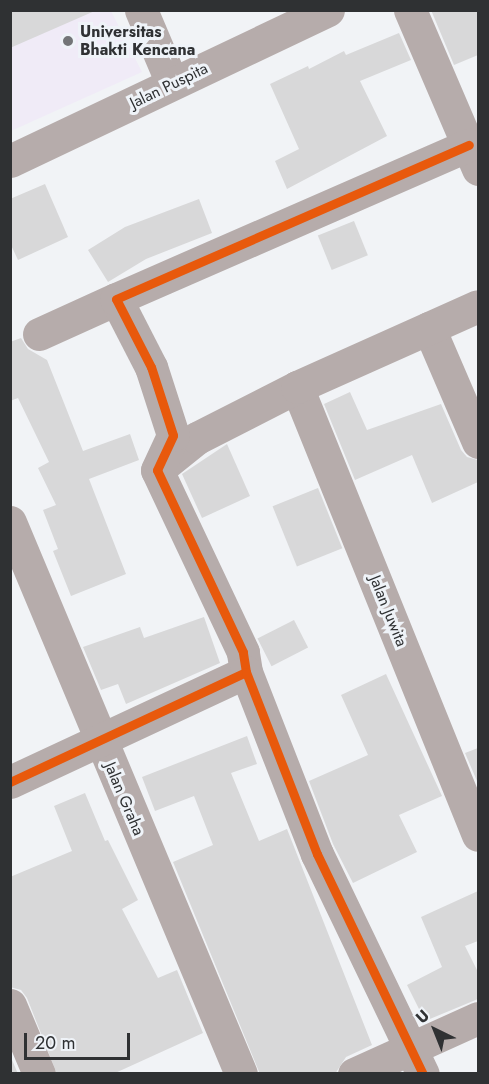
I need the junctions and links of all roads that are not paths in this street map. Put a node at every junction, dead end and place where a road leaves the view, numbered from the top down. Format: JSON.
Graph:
{"nodes":[{"id":1,"x":141,"y":10,"type":"edge"},
{"id":2,"x":328,"y":10,"type":"edge"},
{"id":3,"x":410,"y":10,"type":"edge"},
{"id":4,"x":172,"y":84,"type":"junction"},
{"id":5,"x":474,"y":157,"type":"edge"},
{"id":6,"x":10,"y":161,"type":"edge"},
{"id":7,"x":116,"y":299,"type":"junction"},
{"id":8,"x":478,"y":306,"type":"edge"},
{"id":9,"x":429,"y":328,"type":"junction"},
{"id":10,"x":39,"y":334,"type":"dead end"},
{"id":11,"x":297,"y":387,"type":"junction"},
{"id":12,"x":478,"y":442,"type":"edge"},
{"id":13,"x":157,"y":470,"type":"junction"},
{"id":14,"x":10,"y":522,"type":"edge"},
{"id":15,"x":246,"y":672,"type":"junction"},
{"id":16,"x":99,"y":740,"type":"junction"},
{"id":17,"x":10,"y":782,"type":"edge"},
{"id":18,"x":478,"y":835,"type":"edge"},
{"id":19,"x":10,"y":1005,"type":"edge"},
{"id":20,"x":478,"y":1018,"type":"edge"},
{"id":21,"x":417,"y":1060,"type":"edge"},
{"id":22,"x":39,"y":1074,"type":"edge"},
{"id":23,"x":241,"y":1074,"type":"edge"},
{"id":24,"x":354,"y":1074,"type":"edge"}],
"edges":[{"from":1,"to":4,"type":"street"},
{"from":2,"to":4,"type":"street","name":"Jalan Puspita"},
{"from":3,"to":5,"type":"street"},
{"from":4,"to":6,"type":"street","name":"Jalan Puspita"},
{"from":5,"to":7,"type":"street"},
{"from":7,"to":10,"type":"street"},
{"from":7,"to":13,"type":"street"},
{"from":8,"to":9,"type":"street"},
{"from":9,"to":11,"type":"street"},
{"from":9,"to":12,"type":"street"},
{"from":11,"to":13,"type":"street"},
{"from":11,"to":18,"type":"street","name":"Jalan Juwita"},
{"from":13,"to":15,"type":"street"},
{"from":14,"to":16,"type":"street","name":"Jalan Graha"},
{"from":15,"to":16,"type":"street"},
{"from":15,"to":21,"type":"street"},
{"from":16,"to":17,"type":"street"},
{"from":16,"to":23,"type":"street","name":"Jalan Graha"},
{"from":19,"to":22,"type":"street"},
{"from":20,"to":21,"type":"street"},
{"from":21,"to":24,"type":"street"}]}
